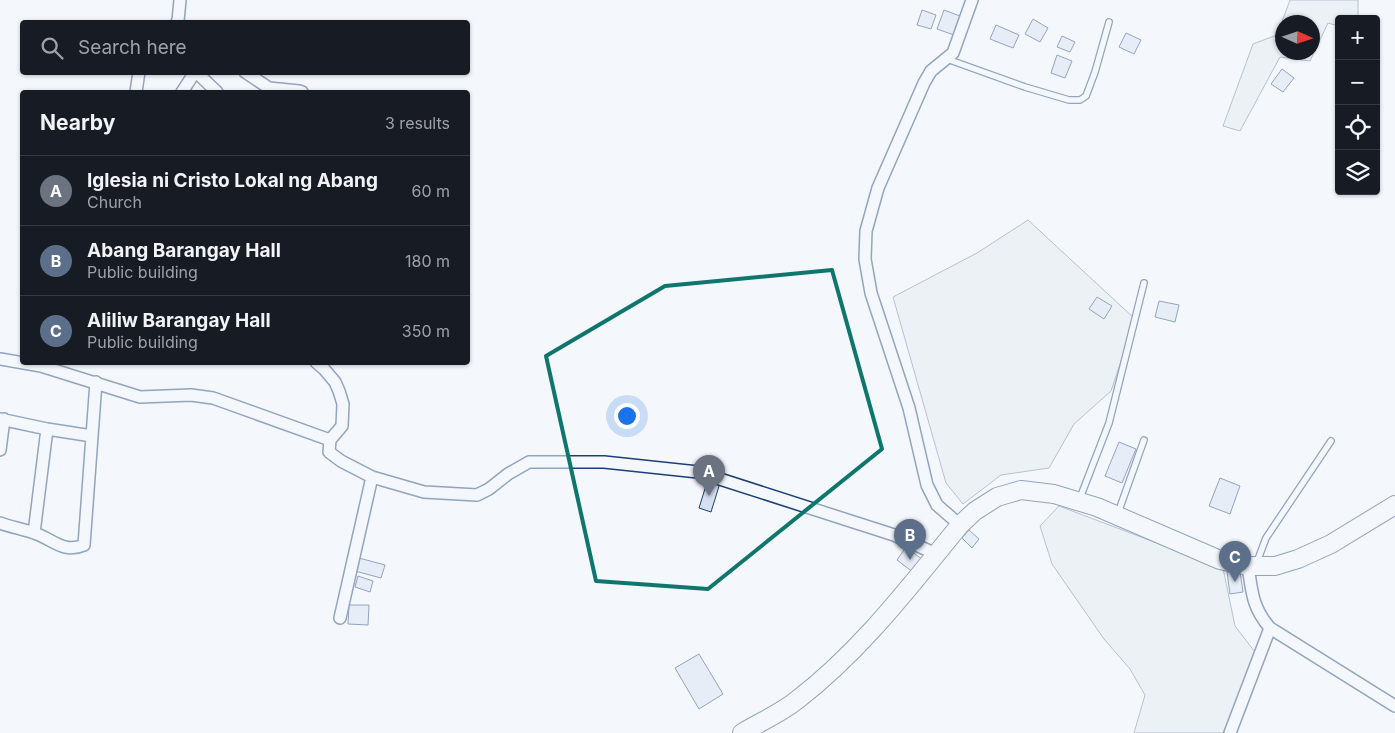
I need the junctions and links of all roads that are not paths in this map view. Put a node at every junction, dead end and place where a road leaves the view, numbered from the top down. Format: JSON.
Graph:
{"nodes":[{"id":1,"x":180,"y":0,"type":"edge"},
{"id":2,"x":972,"y":0,"type":"edge"},
{"id":3,"x":178,"y":20,"type":"edge"},
{"id":4,"x":1108,"y":22,"type":"dead end"},
{"id":5,"x":947,"y":59,"type":"junction"},
{"id":6,"x":139,"y":75,"type":"edge"},
{"id":7,"x":193,"y":75,"type":"edge"},
{"id":8,"x":198,"y":75,"type":"edge"},
{"id":9,"x":250,"y":75,"type":"edge"},
{"id":10,"x":136,"y":90,"type":"edge"},
{"id":11,"x":183,"y":90,"type":"edge"},
{"id":12,"x":215,"y":90,"type":"edge"},
{"id":13,"x":289,"y":90,"type":"edge"},
{"id":14,"x":1144,"y":283,"type":"dead end"},
{"id":15,"x":0,"y":359,"type":"edge"},
{"id":16,"x":20,"y":362,"type":"edge"},
{"id":17,"x":35,"y":365,"type":"edge"},
{"id":18,"x":323,"y":365,"type":"edge"},
{"id":19,"x":96,"y":382,"type":"junction"},
{"id":20,"x":2,"y":419,"type":"edge"},
{"id":21,"x":46,"y":429,"type":"junction"},
{"id":22,"x":92,"y":436,"type":"junction"},
{"id":23,"x":330,"y":440,"type":"junction"},
{"id":24,"x":1144,"y":440,"type":"dead end"},
{"id":25,"x":1331,"y":441,"type":"dead end"},
{"id":26,"x":0,"y":450,"type":"edge"},
{"id":27,"x":372,"y":477,"type":"junction"},
{"id":28,"x":1079,"y":501,"type":"junction"},
{"id":29,"x":1395,"y":505,"type":"edge"},
{"id":30,"x":1118,"y":516,"type":"junction"},
{"id":31,"x":0,"y":523,"type":"edge"},
{"id":32,"x":960,"y":525,"type":"junction"},
{"id":33,"x":34,"y":533,"type":"junction"},
{"id":34,"x":936,"y":554,"type":"junction"},
{"id":35,"x":1252,"y":566,"type":"junction"},
{"id":36,"x":340,"y":618,"type":"dead end"},
{"id":37,"x":1270,"y":628,"type":"junction"},
{"id":38,"x":1395,"y":706,"type":"edge"},
{"id":39,"x":742,"y":733,"type":"edge"},
{"id":40,"x":1230,"y":733,"type":"edge"}],
"edges":[{"from":1,"to":3,"type":"street"},
{"from":2,"to":5,"type":"street"},
{"from":4,"to":5,"type":"lane"},
{"from":5,"to":32,"type":"street"},
{"from":6,"to":10,"type":"street"},
{"from":7,"to":11,"type":"street"},
{"from":8,"to":12,"type":"street"},
{"from":9,"to":13,"type":"street"},
{"from":14,"to":28,"type":"lane"},
{"from":15,"to":16,"type":"street"},
{"from":17,"to":19,"type":"street"},
{"from":18,"to":23,"type":"street"},
{"from":19,"to":22,"type":"street"},
{"from":19,"to":23,"type":"street"},
{"from":20,"to":21,"type":"street"},
{"from":20,"to":26,"type":"street"},
{"from":21,"to":22,"type":"street"},
{"from":21,"to":33,"type":"street"},
{"from":22,"to":33,"type":"street"},
{"from":23,"to":27,"type":"street"},
{"from":24,"to":30,"type":"lane"},
{"from":25,"to":35,"type":"lane"},
{"from":27,"to":34,"type":"street"},
{"from":27,"to":36,"type":"street"},
{"from":28,"to":30,"type":"main road"},
{"from":28,"to":32,"type":"main road"},
{"from":29,"to":35,"type":"main road"},
{"from":30,"to":35,"type":"main road"},
{"from":31,"to":33,"type":"street"},
{"from":32,"to":34,"type":"main road"},
{"from":34,"to":39,"type":"main road"},
{"from":35,"to":37,"type":"street"},
{"from":37,"to":38,"type":"street"},
{"from":37,"to":40,"type":"street"}]}
